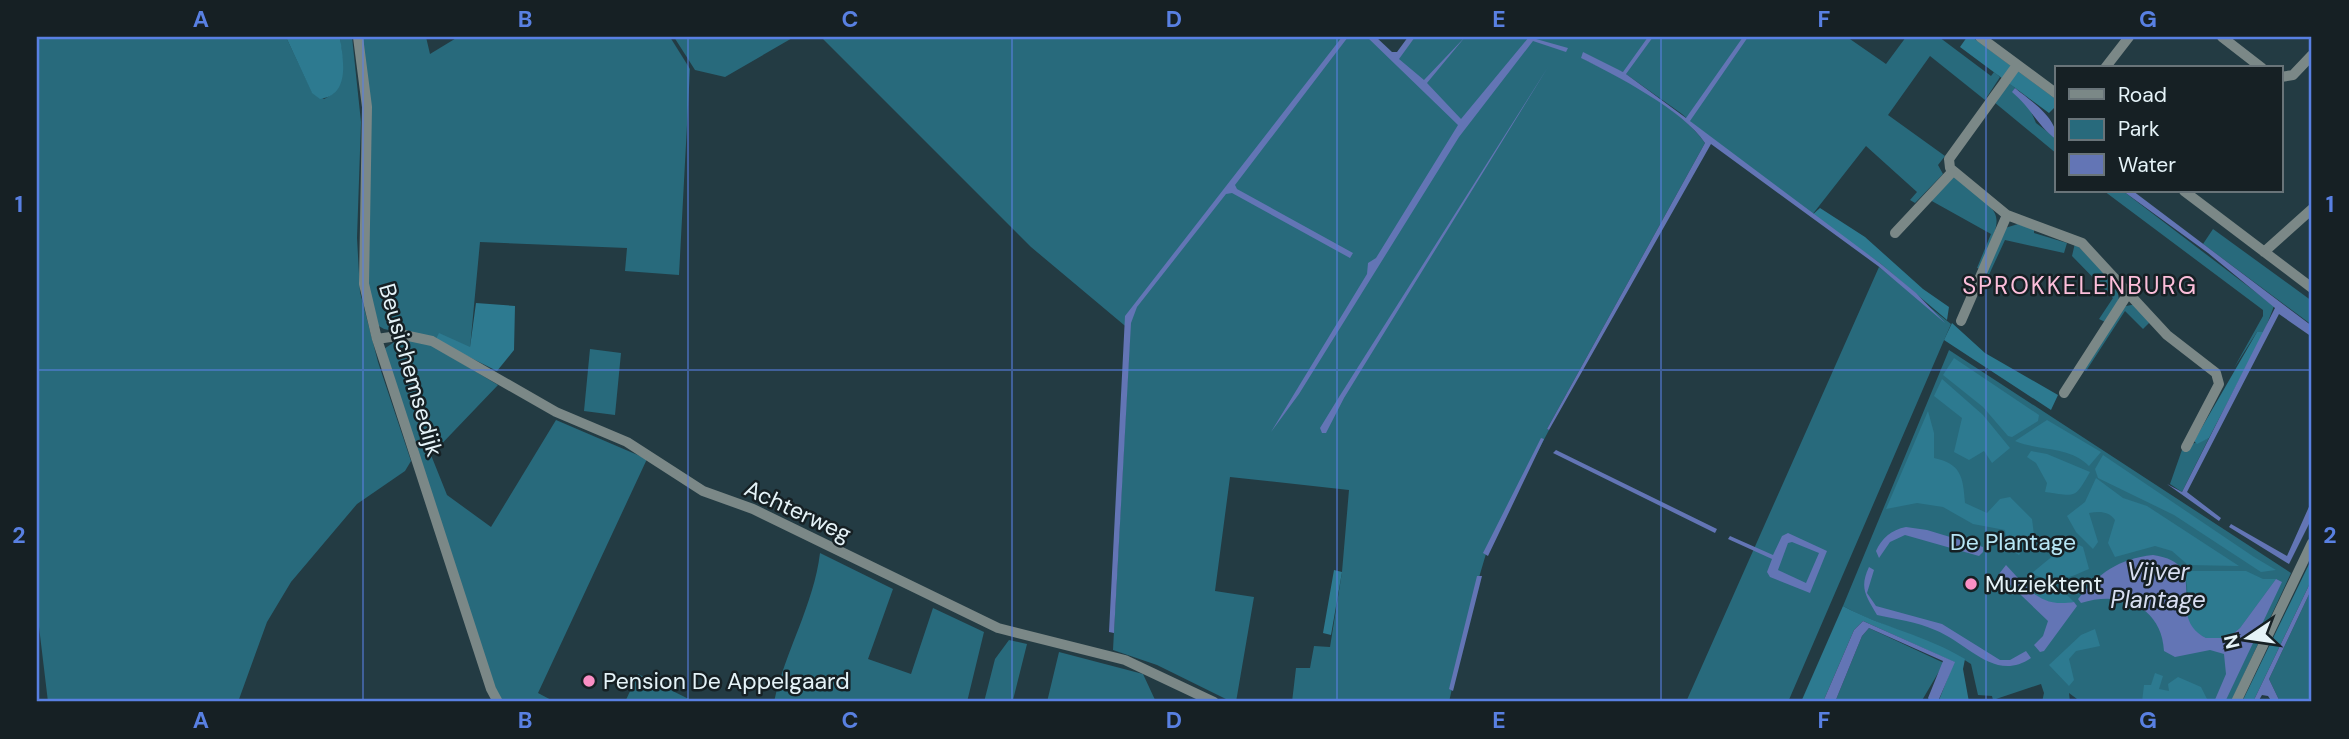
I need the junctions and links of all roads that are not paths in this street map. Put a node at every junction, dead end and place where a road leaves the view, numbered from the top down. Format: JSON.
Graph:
{"nodes":[{"id":1,"x":358,"y":37,"type":"edge"},
{"id":2,"x":1980,"y":37,"type":"edge"},
{"id":3,"x":2129,"y":37,"type":"edge"},
{"id":4,"x":2222,"y":37,"type":"edge"},
{"id":5,"x":2312,"y":55,"type":"edge"},
{"id":6,"x":2017,"y":65,"type":"junction"},
{"id":7,"x":2107,"y":66,"type":"edge"},
{"id":8,"x":2259,"y":66,"type":"edge"},
{"id":9,"x":2282,"y":77,"type":"edge"},
{"id":10,"x":2055,"y":93,"type":"edge"},
{"id":11,"x":1953,"y":171,"type":"junction"},
{"id":12,"x":2184,"y":192,"type":"edge"},
{"id":13,"x":2312,"y":209,"type":"edge"},
{"id":14,"x":2007,"y":215,"type":"junction"},
{"id":15,"x":1895,"y":233,"type":"dead end"},
{"id":16,"x":2264,"y":252,"type":"junction"},
{"id":17,"x":2312,"y":288,"type":"edge"},
{"id":18,"x":2129,"y":292,"type":"junction"},
{"id":19,"x":1961,"y":321,"type":"dead end"},
{"id":20,"x":377,"y":339,"type":"junction"},
{"id":21,"x":2064,"y":393,"type":"dead end"},
{"id":22,"x":2186,"y":447,"type":"dead end"},
{"id":23,"x":2312,"y":543,"type":"edge"},
{"id":24,"x":498,"y":702,"type":"edge"},
{"id":25,"x":1214,"y":702,"type":"edge"},
{"id":26,"x":2236,"y":702,"type":"edge"}],
"edges":[{"from":1,"to":20,"type":"street","name":"Beusichemsedijk"},
{"from":2,"to":6,"type":"street"},
{"from":3,"to":7,"type":"street"},
{"from":4,"to":8,"type":"street"},
{"from":5,"to":9,"type":"street"},
{"from":6,"to":10,"type":"street"},
{"from":6,"to":11,"type":"street"},
{"from":11,"to":14,"type":"street"},
{"from":11,"to":15,"type":"street"},
{"from":12,"to":16,"type":"street"},
{"from":13,"to":16,"type":"street"},
{"from":14,"to":18,"type":"street"},
{"from":14,"to":19,"type":"street"},
{"from":16,"to":17,"type":"street"},
{"from":18,"to":21,"type":"street"},
{"from":18,"to":22,"type":"street"},
{"from":20,"to":24,"type":"street","name":"Beusichemsedijk"},
{"from":20,"to":25,"type":"street","name":"Achterweg"},
{"from":23,"to":26,"type":"street"}]}
